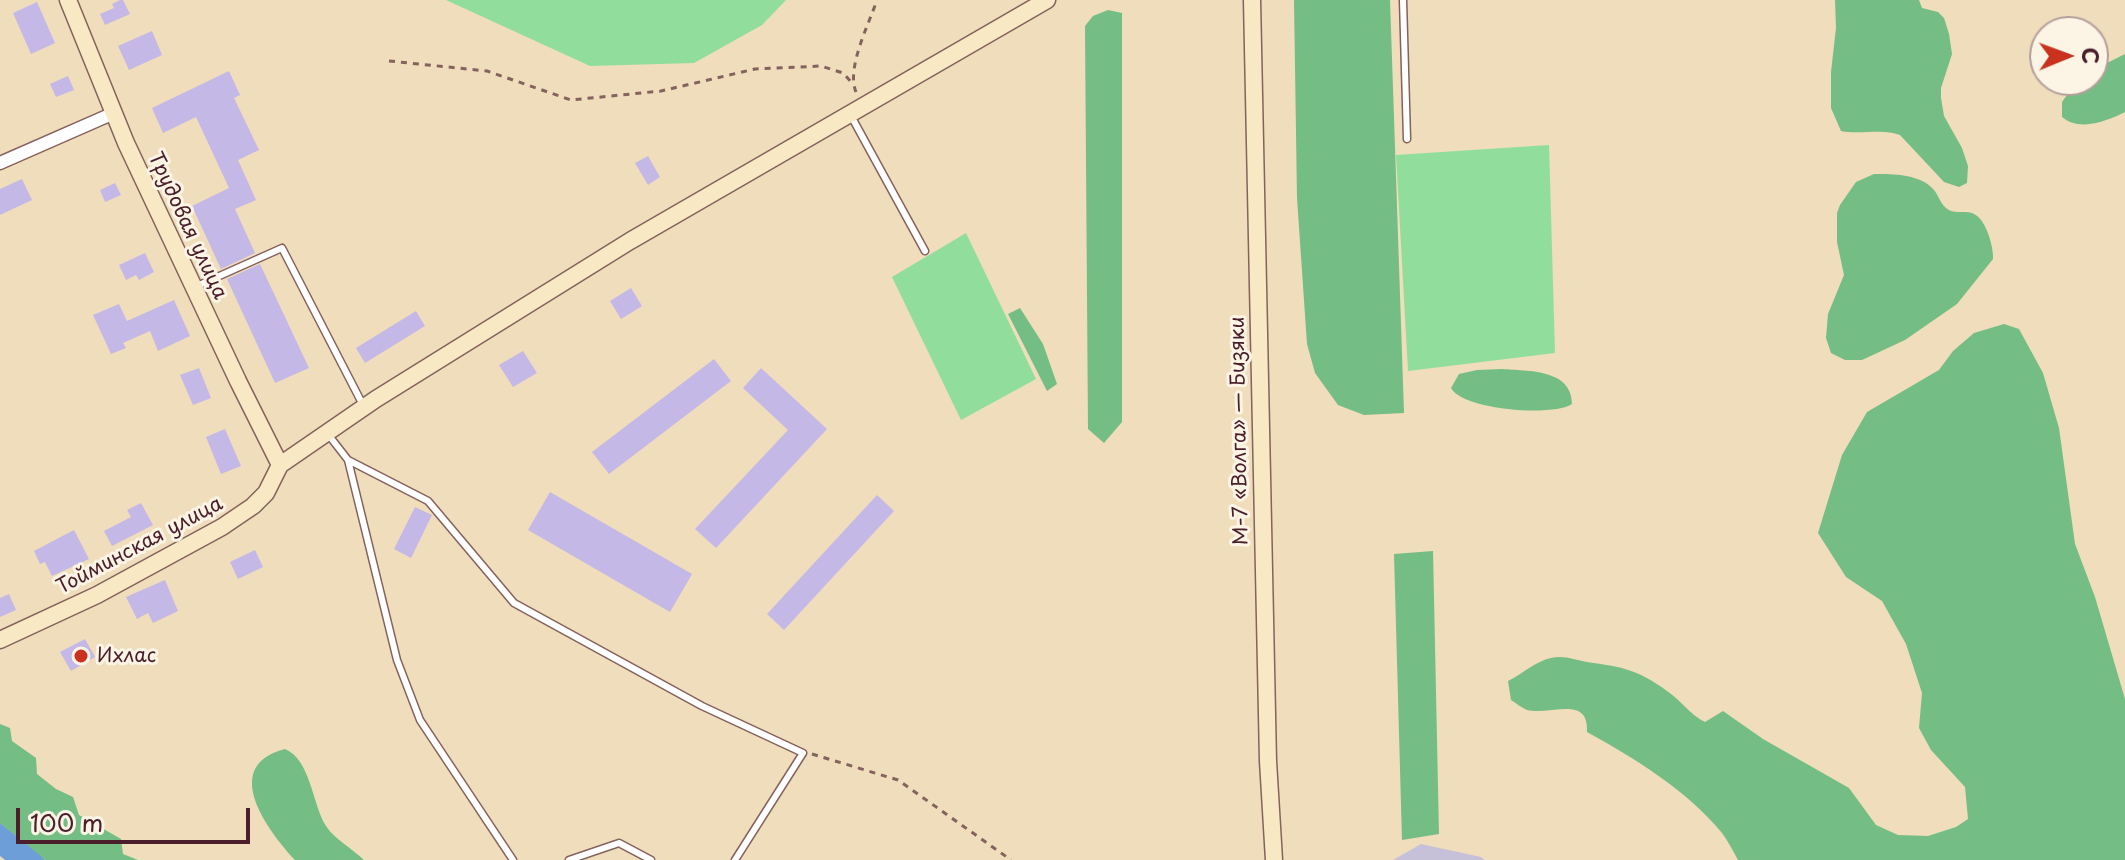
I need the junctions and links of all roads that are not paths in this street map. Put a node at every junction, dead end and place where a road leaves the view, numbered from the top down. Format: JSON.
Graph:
{"nodes":[{"id":1,"x":68,"y":0,"type":"edge"},
{"id":2,"x":1047,"y":0,"type":"edge"},
{"id":3,"x":1252,"y":0,"type":"edge"},
{"id":4,"x":1403,"y":0,"type":"edge"},
{"id":5,"x":856,"y":109,"type":"junction"},
{"id":6,"x":114,"y":113,"type":"junction"},
{"id":7,"x":1407,"y":139,"type":"dead end"},
{"id":8,"x":0,"y":163,"type":"edge"},
{"id":9,"x":925,"y":251,"type":"dead end"},
{"id":10,"x":194,"y":288,"type":"junction"},
{"id":11,"x":364,"y":407,"type":"junction"},
{"id":12,"x":327,"y":433,"type":"junction"},
{"id":13,"x":348,"y":460,"type":"junction"},
{"id":14,"x":280,"y":465,"type":"junction"},
{"id":15,"x":0,"y":640,"type":"edge"},
{"id":16,"x":513,"y":860,"type":"edge"},
{"id":17,"x":569,"y":860,"type":"edge"},
{"id":18,"x":651,"y":860,"type":"edge"},
{"id":19,"x":735,"y":860,"type":"edge"},
{"id":20,"x":1274,"y":860,"type":"edge"}],
"edges":[{"from":1,"to":6,"type":"street","name":"Трудовая улица"},
{"from":2,"to":5,"type":"street"},
{"from":3,"to":20,"type":"street","name":"М-7 «Волга» — Бизяки"},
{"from":4,"to":7,"type":"lane"},
{"from":5,"to":9,"type":"lane"},
{"from":5,"to":11,"type":"street"},
{"from":6,"to":8,"type":"street"},
{"from":6,"to":10,"type":"street","name":"Трудовая улица"},
{"from":10,"to":11,"type":"lane"},
{"from":10,"to":14,"type":"street","name":"Трудовая улица"},
{"from":11,"to":12,"type":"street"},
{"from":12,"to":13,"type":"lane"},
{"from":12,"to":14,"type":"street"},
{"from":13,"to":16,"type":"lane"},
{"from":13,"to":19,"type":"lane"},
{"from":14,"to":15,"type":"street","name":"Тойминская улица"},
{"from":17,"to":18,"type":"lane"}]}
